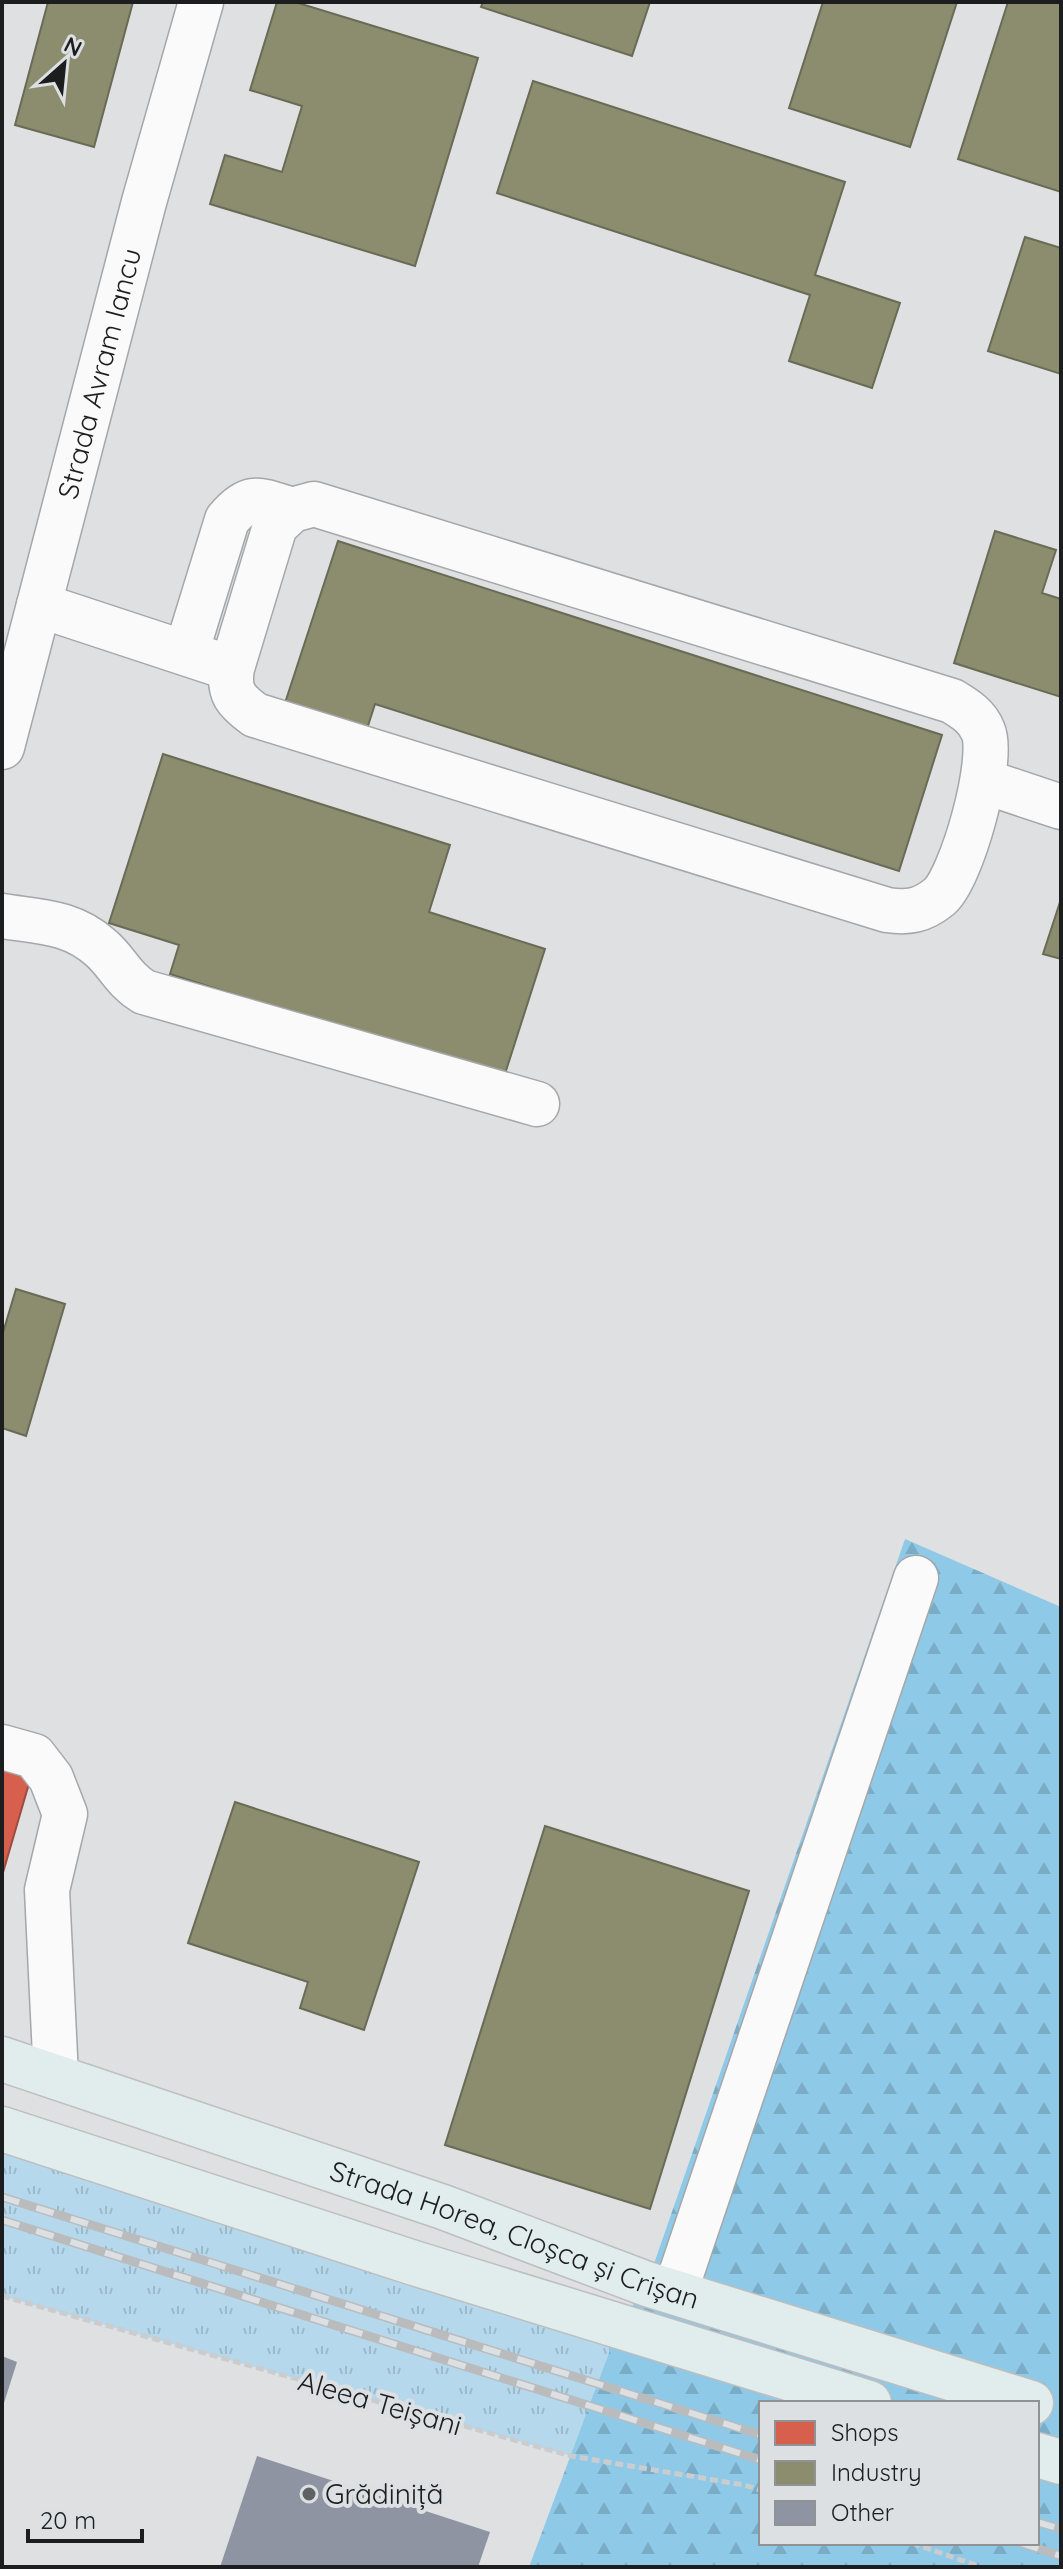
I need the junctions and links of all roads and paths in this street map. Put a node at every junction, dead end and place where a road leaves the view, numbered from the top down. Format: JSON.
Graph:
{"nodes":[{"id":1,"x":201,"y":2,"type":"edge"},
{"id":2,"x":292,"y":510,"type":"junction"},
{"id":3,"x":39,"y":605,"type":"junction"},
{"id":4,"x":186,"y":653,"type":"junction"},
{"id":5,"x":232,"y":668,"type":"junction"},
{"id":6,"x":2,"y":747,"type":"edge"},
{"id":7,"x":983,"y":781,"type":"junction"},
{"id":8,"x":1061,"y":807,"type":"edge"},
{"id":9,"x":2,"y":916,"type":"edge"},
{"id":10,"x":537,"y":1104,"type":"dead end"},
{"id":11,"x":916,"y":1578,"type":"dead end"},
{"id":12,"x":2,"y":1747,"type":"edge"},
{"id":13,"x":2,"y":2059,"type":"edge"},
{"id":14,"x":56,"y":2077,"type":"junction"},
{"id":15,"x":2,"y":2129,"type":"edge"},
{"id":16,"x":675,"y":2292,"type":"junction"},
{"id":17,"x":2,"y":2296,"type":"edge"},
{"id":18,"x":862,"y":2401,"type":"edge"},
{"id":19,"x":1025,"y":2401,"type":"edge"},
{"id":20,"x":1039,"y":2406,"type":"edge"},
{"id":21,"x":1061,"y":2413,"type":"edge"},
{"id":22,"x":1039,"y":2456,"type":"edge"},
{"id":23,"x":1061,"y":2462,"type":"edge"},
{"id":24,"x":759,"y":2490,"type":"edge"},
{"id":25,"x":918,"y":2545,"type":"edge"},
{"id":26,"x":981,"y":2567,"type":"edge"}],
"edges":[{"from":1,"to":3,"type":"street","name":"Strada Avram Iancu"},
{"from":2,"to":4,"type":"street"},
{"from":2,"to":5,"type":"street"},
{"from":2,"to":7,"type":"street"},
{"from":3,"to":4,"type":"street"},
{"from":3,"to":6,"type":"street","name":"Strada Avram Iancu"},
{"from":4,"to":5,"type":"street"},
{"from":5,"to":7,"type":"street"},
{"from":7,"to":8,"type":"street"},
{"from":9,"to":10,"type":"street"},
{"from":11,"to":16,"type":"street"},
{"from":12,"to":14,"type":"street"},
{"from":13,"to":14,"type":"main road","name":"Strada Horea, Cloșca și Crișan"},
{"from":14,"to":16,"type":"main road","name":"Strada Horea, Cloșca și Crișan"},
{"from":15,"to":18,"type":"main road","name":"Strada Horea, Cloșca și Crișan"},
{"from":16,"to":19,"type":"main road","name":"Strada Horea, Cloșca și Crișan"},
{"from":17,"to":24,"type":"path","name":"Aleea Teișani"},
{"from":20,"to":21,"type":"main road"},
{"from":22,"to":23,"type":"main road"},
{"from":25,"to":26,"type":"path"}]}
